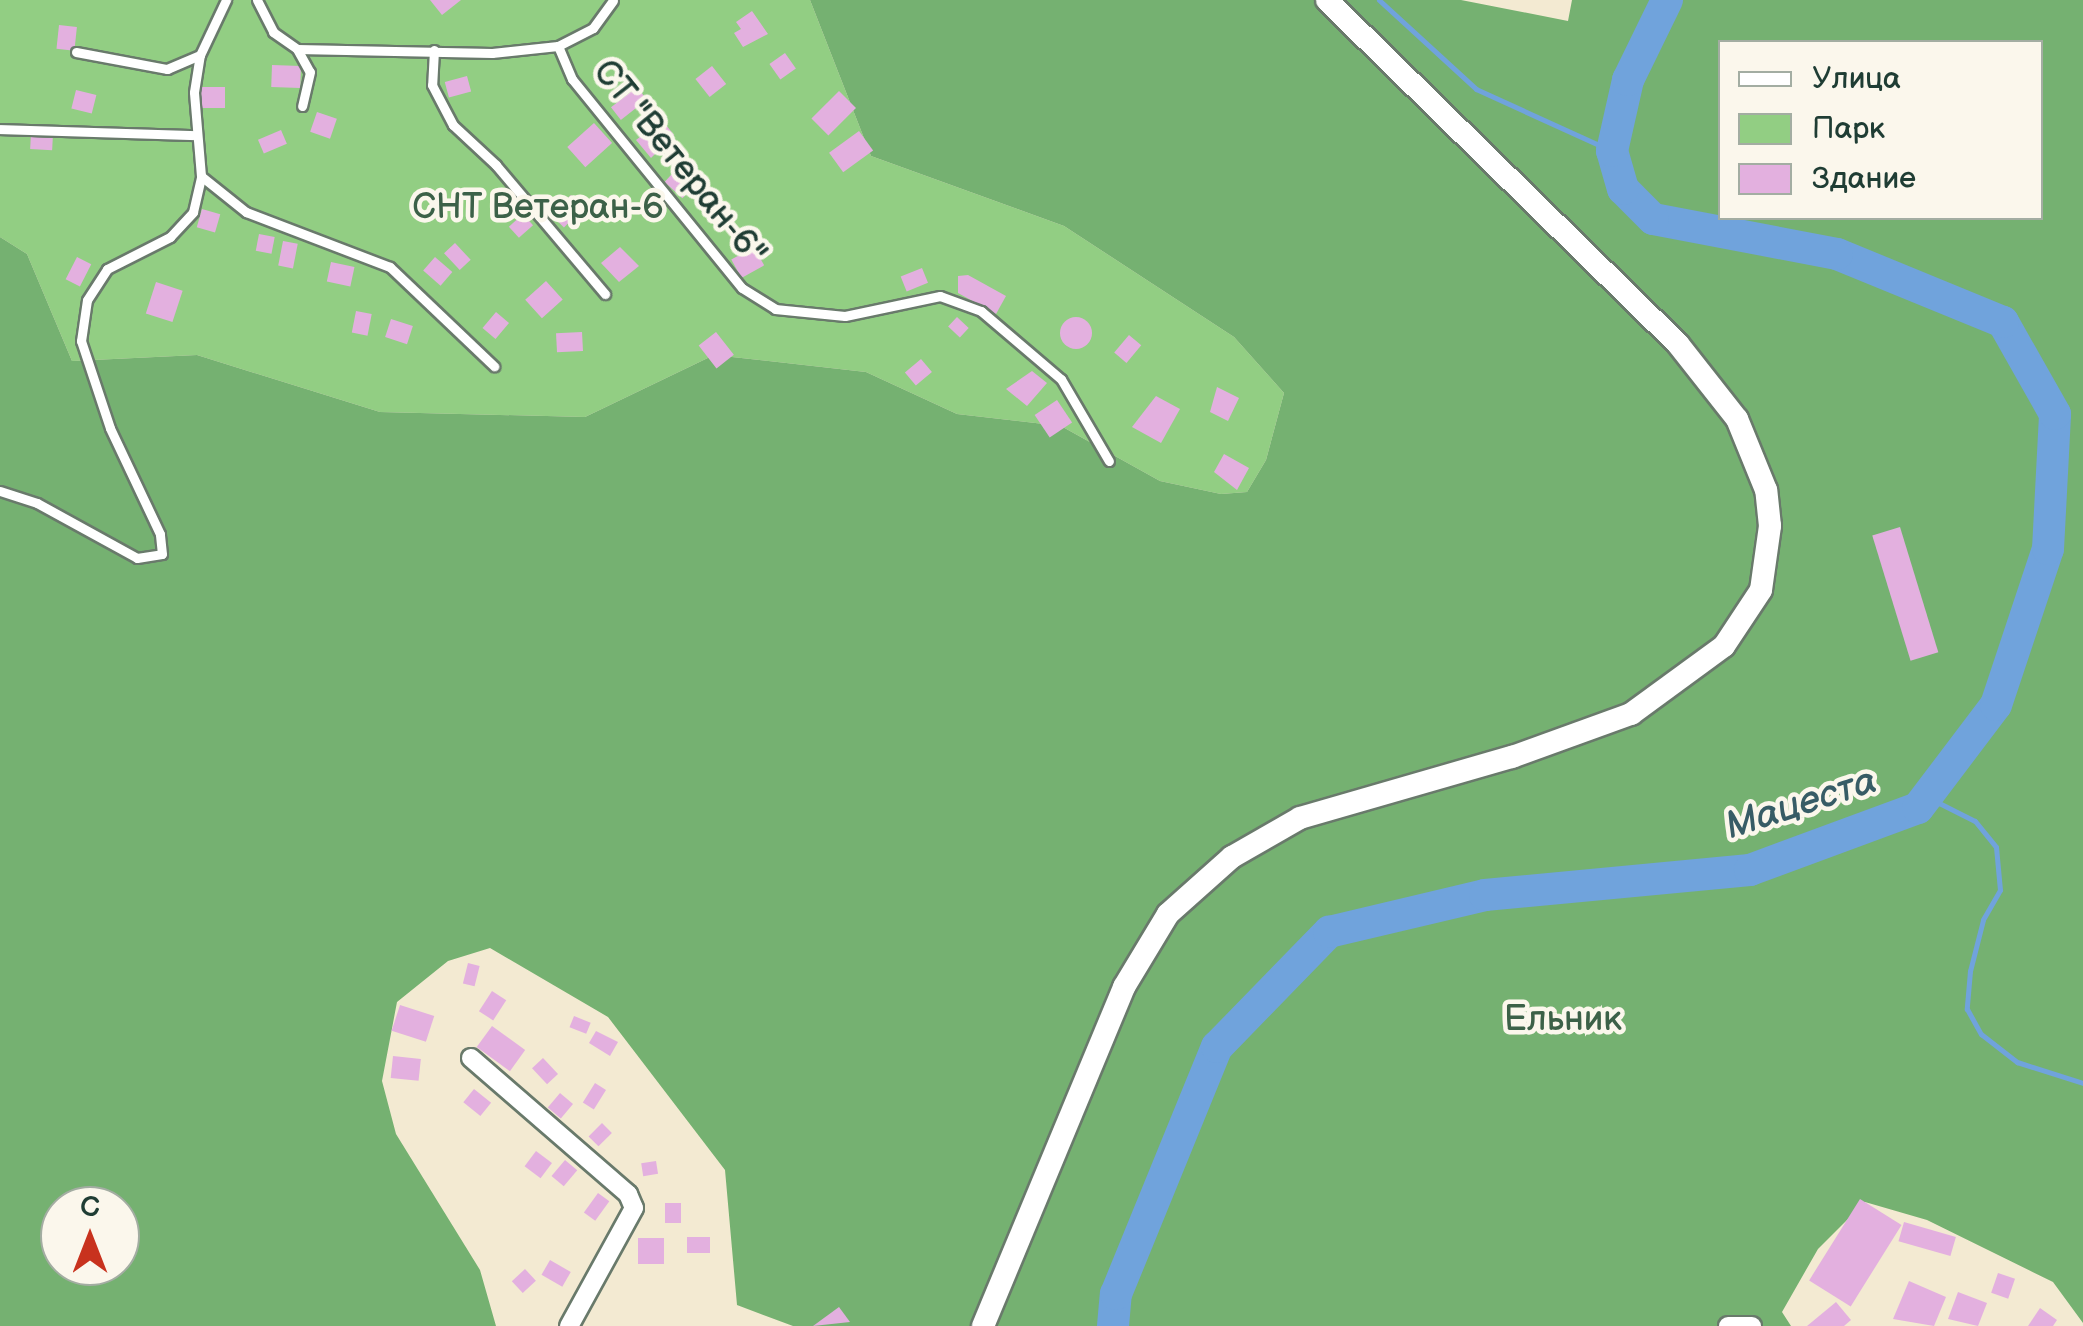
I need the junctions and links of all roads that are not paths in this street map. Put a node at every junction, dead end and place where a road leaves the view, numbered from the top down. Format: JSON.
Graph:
{"nodes":[{"id":1,"x":226,"y":0,"type":"edge"},
{"id":2,"x":257,"y":0,"type":"edge"},
{"id":3,"x":613,"y":0,"type":"edge"},
{"id":4,"x":1328,"y":0,"type":"edge"},
{"id":5,"x":558,"y":46,"type":"junction"},
{"id":6,"x":297,"y":49,"type":"junction"},
{"id":7,"x":434,"y":50,"type":"junction"},
{"id":8,"x":76,"y":52,"type":"dead end"},
{"id":9,"x":200,"y":55,"type":"junction"},
{"id":10,"x":302,"y":106,"type":"dead end"},
{"id":11,"x":0,"y":129,"type":"edge"},
{"id":12,"x":193,"y":135,"type":"junction"},
{"id":13,"x":201,"y":176,"type":"junction"},
{"id":14,"x":605,"y":294,"type":"dead end"},
{"id":15,"x":494,"y":366,"type":"dead end"},
{"id":16,"x":1109,"y":461,"type":"dead end"},
{"id":17,"x":0,"y":491,"type":"edge"},
{"id":18,"x":470,"y":1058,"type":"dead end"},
{"id":19,"x":569,"y":1326,"type":"edge"},
{"id":20,"x":983,"y":1326,"type":"edge"},
{"id":21,"x":1728,"y":1326,"type":"edge"},
{"id":22,"x":1752,"y":1326,"type":"edge"}],
"edges":[{"from":1,"to":9,"type":"lane"},
{"from":2,"to":6,"type":"lane"},
{"from":3,"to":5,"type":"lane"},
{"from":4,"to":20,"type":"street"},
{"from":5,"to":7,"type":"lane"},
{"from":5,"to":16,"type":"lane","name":"СТ \"Ветеран-6\""},
{"from":6,"to":7,"type":"lane"},
{"from":6,"to":10,"type":"lane"},
{"from":7,"to":14,"type":"lane"},
{"from":8,"to":9,"type":"lane"},
{"from":9,"to":12,"type":"lane"},
{"from":11,"to":12,"type":"lane"},
{"from":12,"to":13,"type":"lane"},
{"from":13,"to":15,"type":"lane"},
{"from":13,"to":17,"type":"lane"},
{"from":18,"to":19,"type":"street"},
{"from":21,"to":22,"type":"street"}]}
